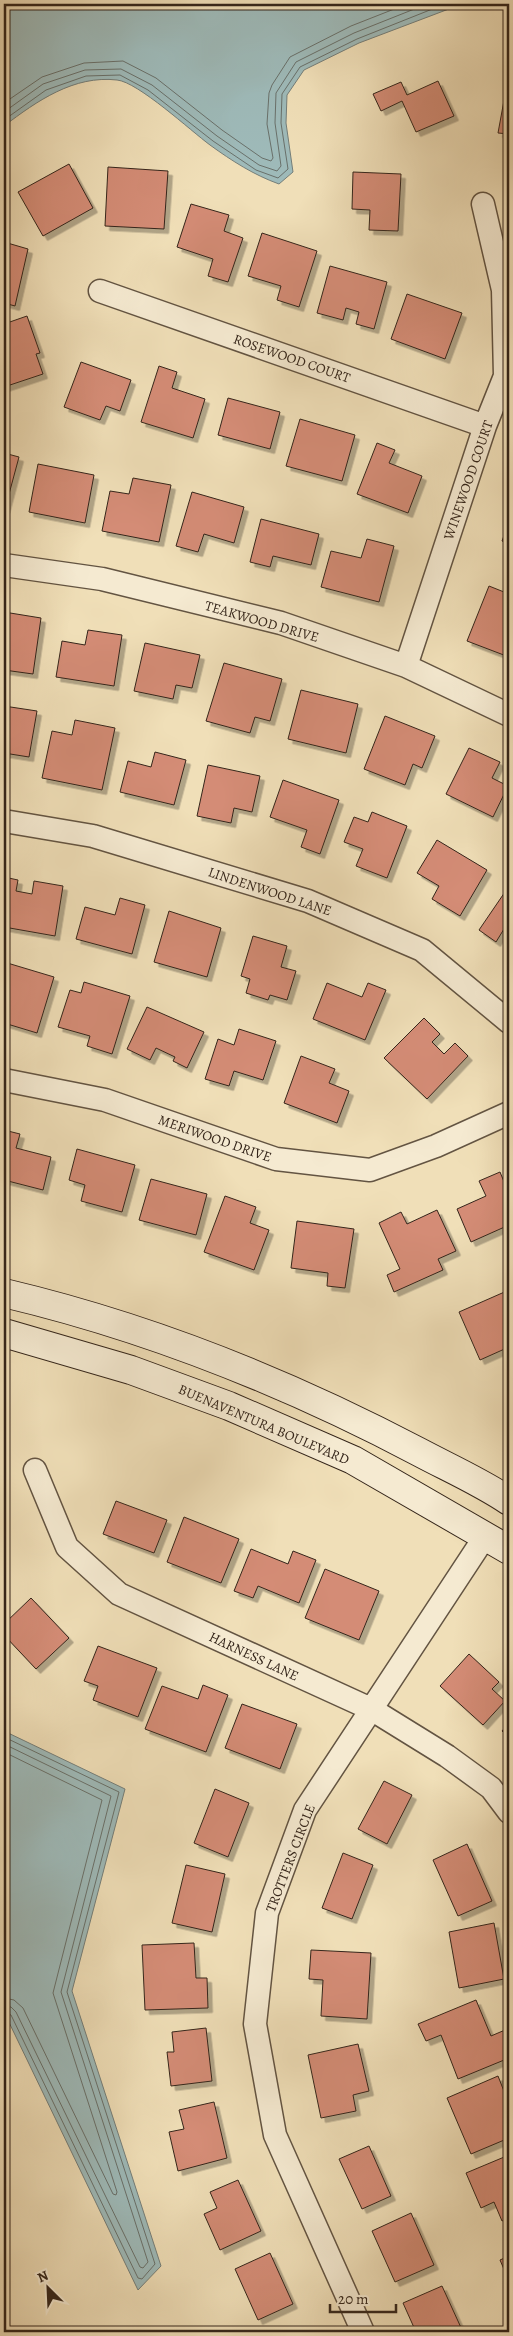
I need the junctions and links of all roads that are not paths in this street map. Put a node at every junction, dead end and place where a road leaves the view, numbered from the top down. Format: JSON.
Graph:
{"nodes":[{"id":1,"x":483,"y":204,"type":"dead end"},
{"id":2,"x":100,"y":291,"type":"dead end"},
{"id":3,"x":485,"y":426,"type":"junction"},
{"id":4,"x":4,"y":565,"type":"edge"},
{"id":5,"x":406,"y":666,"type":"junction"},
{"id":6,"x":509,"y":715,"type":"edge"},
{"id":7,"x":4,"y":821,"type":"edge"},
{"id":8,"x":509,"y":1022,"type":"edge"},
{"id":9,"x":4,"y":1080,"type":"edge"},
{"id":10,"x":509,"y":1113,"type":"edge"},
{"id":11,"x":4,"y":1293,"type":"edge"},
{"id":12,"x":4,"y":1333,"type":"edge"},
{"id":13,"x":35,"y":1470,"type":"dead end"},
{"id":14,"x":508,"y":1497,"type":"edge"},
{"id":15,"x":486,"y":1535,"type":"junction"},
{"id":16,"x":509,"y":1550,"type":"edge"},
{"id":17,"x":371,"y":1709,"type":"junction"},
{"id":18,"x":509,"y":1812,"type":"edge"},
{"id":19,"x":363,"y":2332,"type":"edge"}],
"edges":[{"from":1,"to":3,"type":"street","name":"WINEWOOD COURT"},
{"from":2,"to":3,"type":"street","name":"ROSEWOOD COURT"},
{"from":3,"to":5,"type":"street","name":"WINEWOOD COURT"},
{"from":4,"to":5,"type":"street","name":"TEAKWOOD DRIVE"},
{"from":5,"to":6,"type":"street","name":"TEAKWOOD DRIVE"},
{"from":7,"to":8,"type":"street","name":"LINDENWOOD LANE"},
{"from":9,"to":10,"type":"street","name":"MERIWOOD DRIVE"},
{"from":11,"to":14,"type":"main road"},
{"from":12,"to":15,"type":"main road","name":"BUENAVENTURA BOULEVARD"},
{"from":13,"to":17,"type":"street","name":"HARNESS LANE"},
{"from":14,"to":15,"type":"main road"},
{"from":15,"to":16,"type":"main road","name":"BUENAVENTURA BOULEVARD"},
{"from":15,"to":17,"type":"street","name":"TROTTERS CIRCLE"},
{"from":17,"to":18,"type":"street","name":"HARNESS LANE"},
{"from":17,"to":19,"type":"street","name":"TROTTERS CIRCLE"}]}
